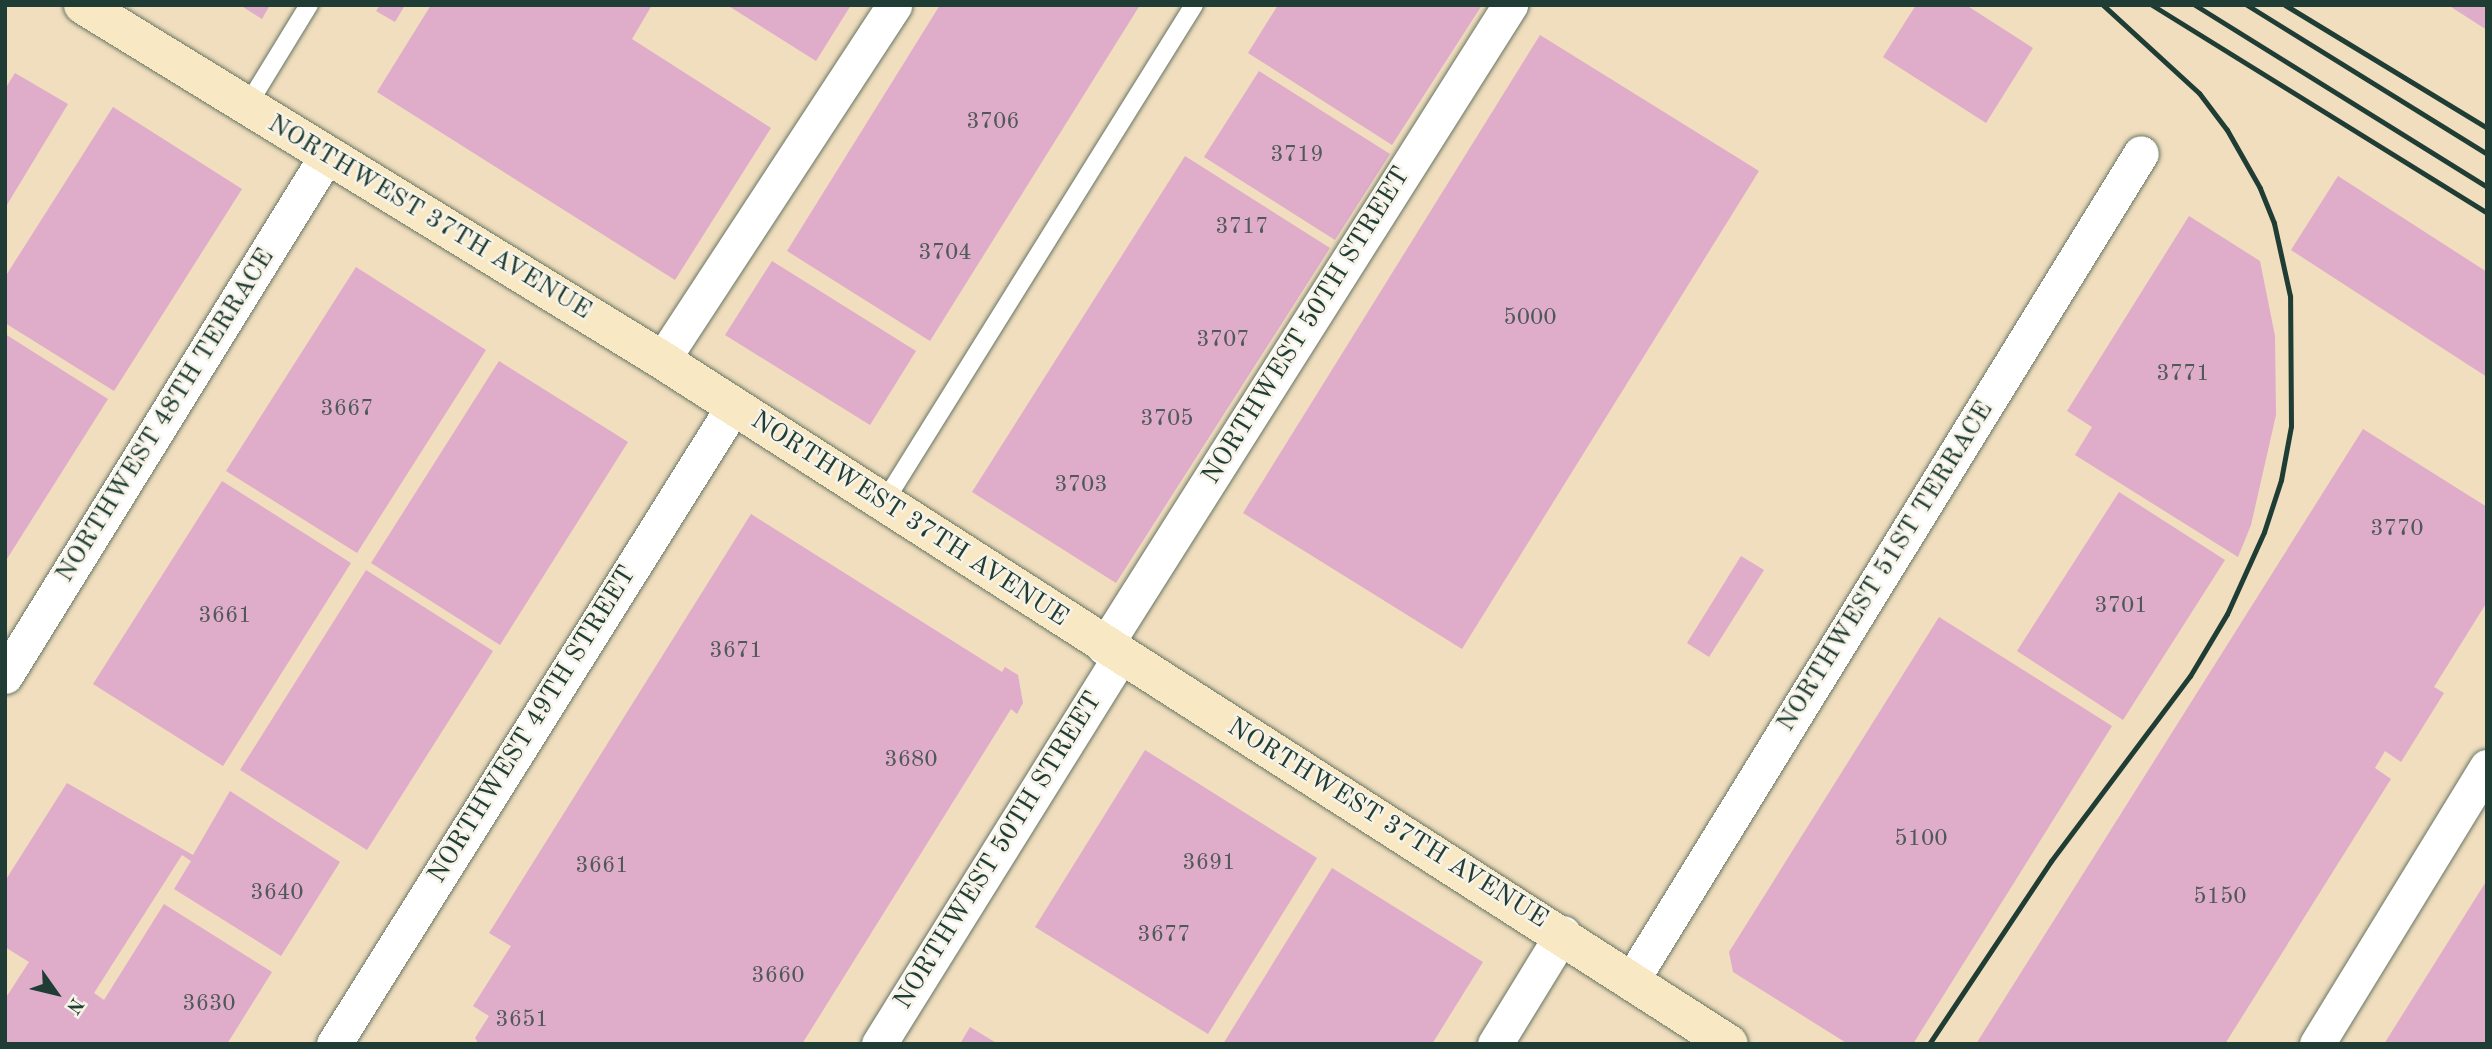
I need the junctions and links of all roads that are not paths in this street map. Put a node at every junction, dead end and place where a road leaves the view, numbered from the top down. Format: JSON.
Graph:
{"nodes":[{"id":1,"x":83,"y":5,"type":"edge"},
{"id":2,"x":309,"y":5,"type":"edge"},
{"id":3,"x":894,"y":5,"type":"edge"},
{"id":4,"x":1194,"y":5,"type":"edge"},
{"id":5,"x":1510,"y":5,"type":"edge"},
{"id":6,"x":247,"y":106,"type":"junction"},
{"id":7,"x":2141,"y":153,"type":"dead end"},
{"id":8,"x":327,"y":155,"type":"junction"},
{"id":9,"x":662,"y":360,"type":"junction"},
{"id":10,"x":733,"y":407,"type":"junction"},
{"id":11,"x":883,"y":504,"type":"junction"},
{"id":12,"x":1112,"y":652,"type":"junction"},
{"id":13,"x":5,"y":676,"type":"edge"},
{"id":14,"x":2487,"y":767,"type":"edge"},
{"id":15,"x":1563,"y":933,"type":"junction"},
{"id":16,"x":1632,"y":981,"type":"junction"},
{"id":17,"x":334,"y":1044,"type":"edge"},
{"id":18,"x":879,"y":1044,"type":"edge"},
{"id":19,"x":1495,"y":1044,"type":"edge"},
{"id":20,"x":1729,"y":1044,"type":"edge"},
{"id":21,"x":2317,"y":1044,"type":"edge"}],
"edges":[{"from":1,"to":6,"type":"street","name":"NORTHWEST 37TH AVENUE"},
{"from":2,"to":6,"type":"lane"},
{"from":3,"to":9,"type":"street"},
{"from":4,"to":11,"type":"lane"},
{"from":5,"to":12,"type":"street","name":"NORTHWEST 50TH STREET"},
{"from":6,"to":8,"type":"street","name":"NORTHWEST 37TH AVENUE"},
{"from":7,"to":16,"type":"street","name":"NORTHWEST 51ST TERRACE"},
{"from":8,"to":9,"type":"street","name":"NORTHWEST 37TH AVENUE"},
{"from":8,"to":13,"type":"street","name":"NORTHWEST 48TH TERRACE"},
{"from":9,"to":10,"type":"street","name":"NORTHWEST 37TH AVENUE"},
{"from":10,"to":11,"type":"street","name":"NORTHWEST 37TH AVENUE"},
{"from":10,"to":17,"type":"street","name":"NORTHWEST 49TH STREET"},
{"from":11,"to":12,"type":"street","name":"NORTHWEST 37TH AVENUE"},
{"from":12,"to":15,"type":"street","name":"NORTHWEST 37TH AVENUE"},
{"from":12,"to":18,"type":"street","name":"NORTHWEST 50TH STREET"},
{"from":14,"to":21,"type":"street"},
{"from":15,"to":16,"type":"street","name":"NORTHWEST 37TH AVENUE"},
{"from":15,"to":19,"type":"street"},
{"from":16,"to":20,"type":"street","name":"NORTHWEST 37TH AVENUE"}]}
